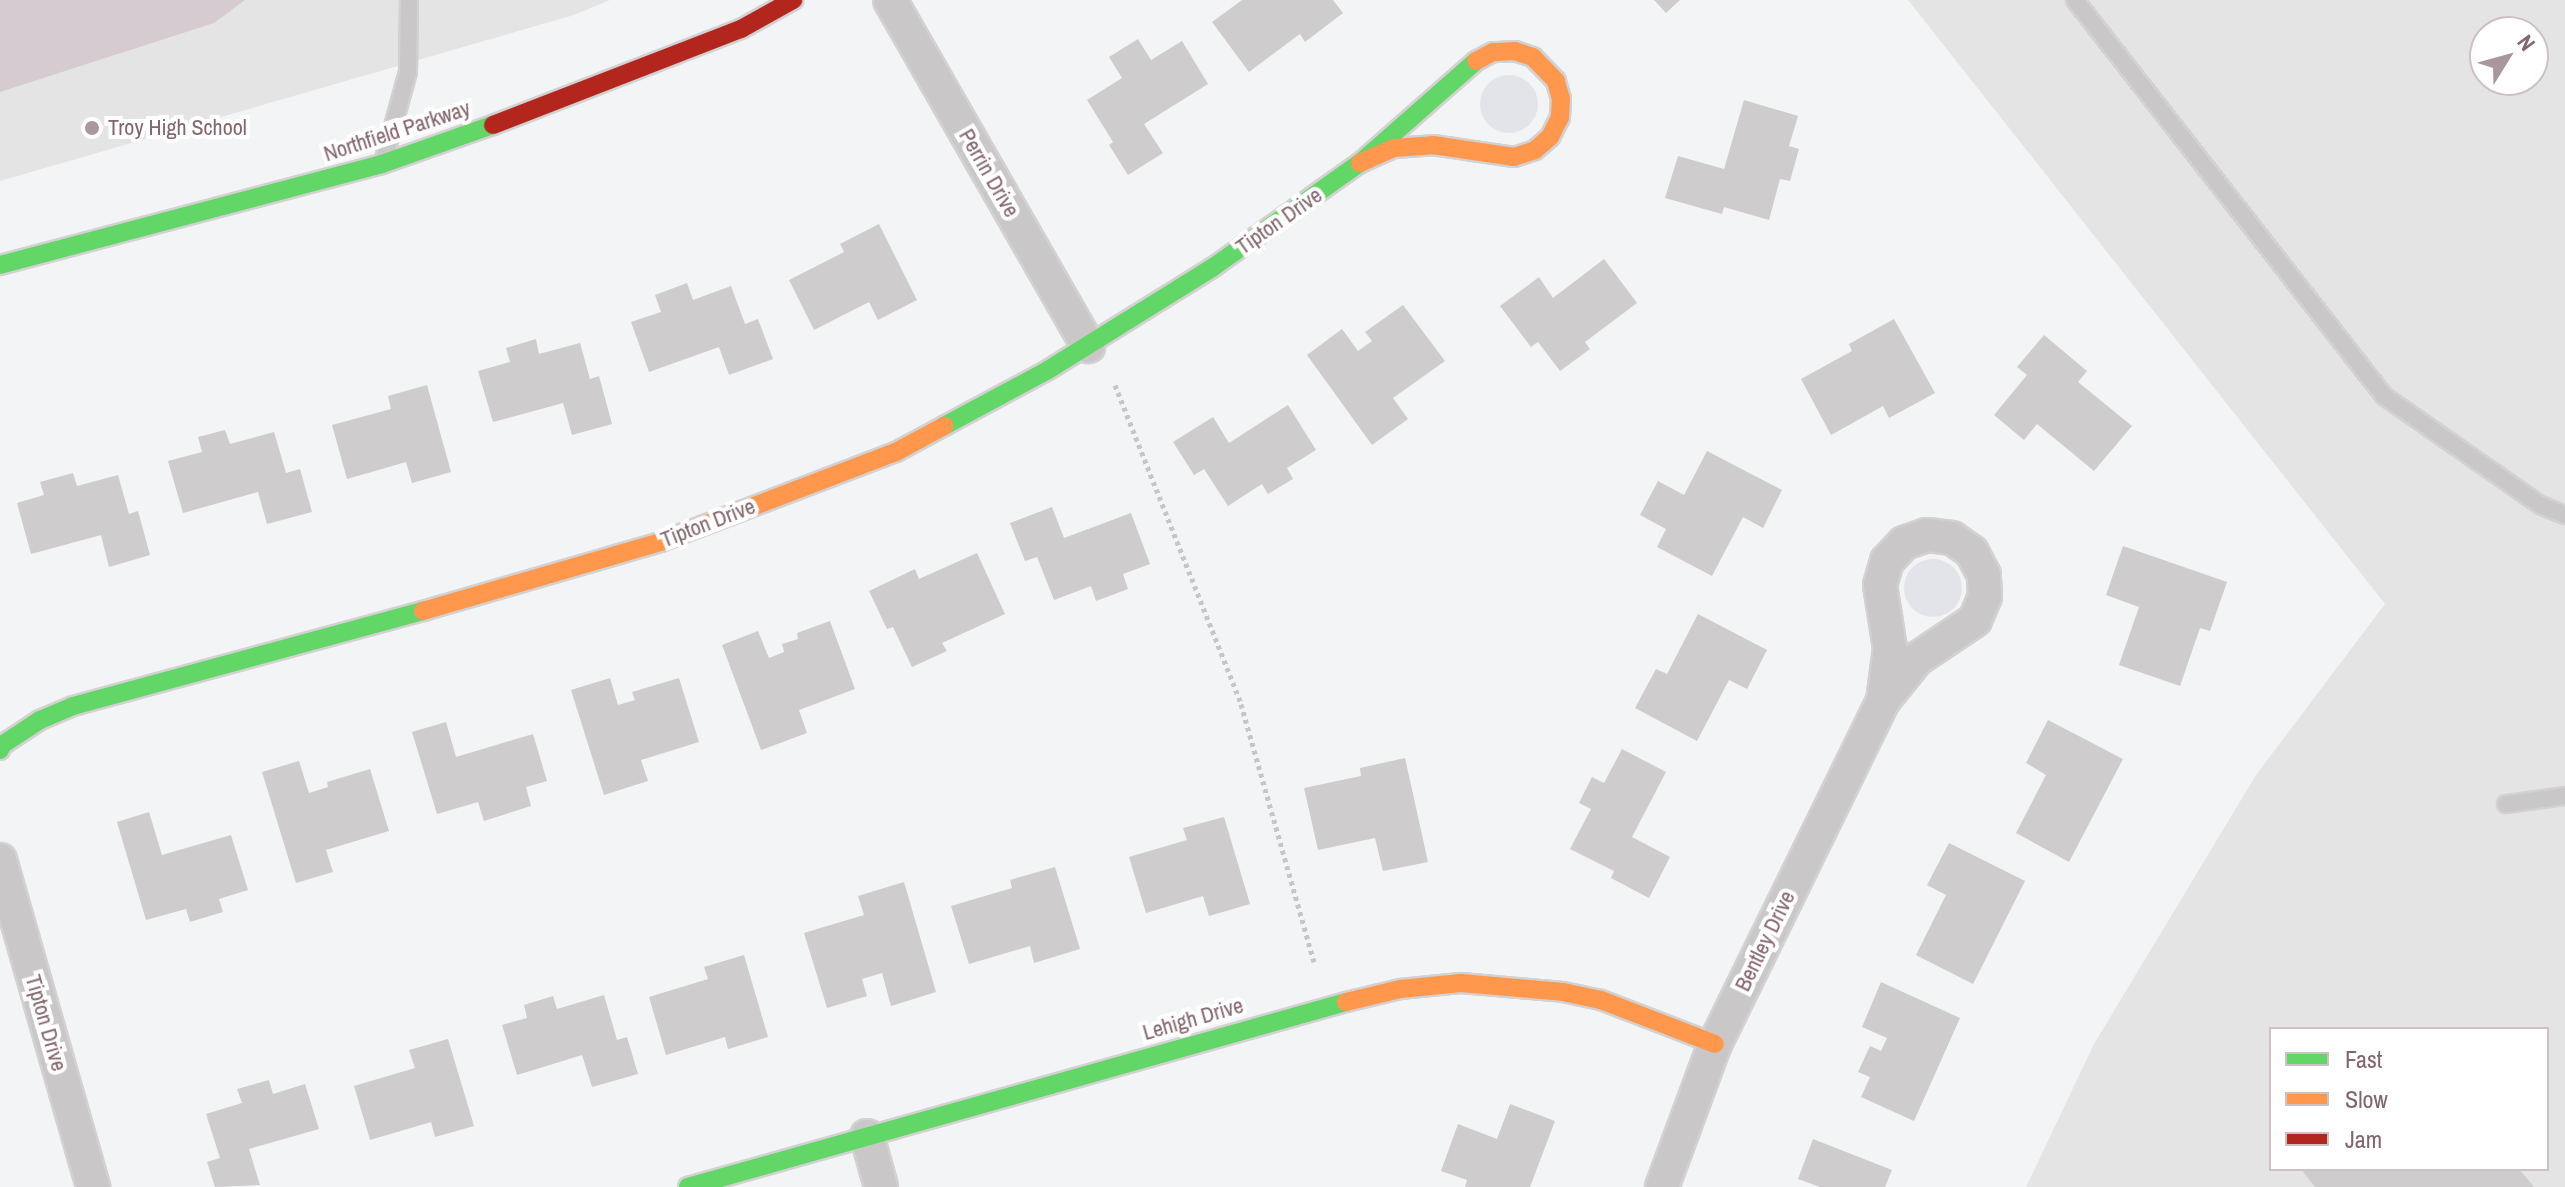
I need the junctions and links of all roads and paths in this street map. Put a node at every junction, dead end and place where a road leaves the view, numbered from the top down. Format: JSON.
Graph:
{"nodes":[{"id":1,"x":409,"y":0,"type":"edge"},
{"id":2,"x":793,"y":0,"type":"edge"},
{"id":3,"x":890,"y":0,"type":"edge"},
{"id":4,"x":2075,"y":0,"type":"edge"},
{"id":5,"x":1360,"y":163,"type":"junction"},
{"id":6,"x":382,"y":164,"type":"junction"},
{"id":7,"x":0,"y":265,"type":"edge"},
{"id":8,"x":1088,"y":346,"type":"junction"},
{"id":9,"x":1115,"y":385,"type":"dead end"},
{"id":10,"x":2565,"y":515,"type":"edge"},
{"id":11,"x":1883,"y":701,"type":"junction"},
{"id":12,"x":0,"y":750,"type":"edge"},
{"id":13,"x":2565,"y":796,"type":"edge"},
{"id":14,"x":2506,"y":804,"type":"dead end"},
{"id":15,"x":0,"y":860,"type":"edge"},
{"id":16,"x":1314,"y":962,"type":"dead end"},
{"id":17,"x":1715,"y":1044,"type":"junction"},
{"id":18,"x":867,"y":1136,"type":"junction"},
{"id":19,"x":93,"y":1187,"type":"edge"},
{"id":20,"x":688,"y":1187,"type":"edge"},
{"id":21,"x":881,"y":1187,"type":"edge"},
{"id":22,"x":1662,"y":1187,"type":"edge"}],
"edges":[{"from":1,"to":6,"type":"lane"},
{"from":2,"to":6,"type":"street","name":"Northfield Parkway"},
{"from":3,"to":8,"type":"street","name":"Perrin Drive"},
{"from":4,"to":10,"type":"lane"},
{"from":5,"to":5,"type":"street","name":"Tipton Drive"},
{"from":5,"to":8,"type":"street","name":"Tipton Drive"},
{"from":6,"to":7,"type":"street","name":"Northfield Parkway"},
{"from":8,"to":12,"type":"street","name":"Tipton Drive"},
{"from":9,"to":16,"type":"path"},
{"from":11,"to":11,"type":"street","name":"Bentley Drive"},
{"from":11,"to":17,"type":"street","name":"Bentley Drive"},
{"from":13,"to":14,"type":"lane"},
{"from":15,"to":19,"type":"street","name":"Tipton Drive"},
{"from":17,"to":18,"type":"street","name":"Lehigh Drive"},
{"from":17,"to":22,"type":"street","name":"Bentley Drive"},
{"from":18,"to":20,"type":"street","name":"Lehigh Drive"},
{"from":18,"to":21,"type":"street"}]}
